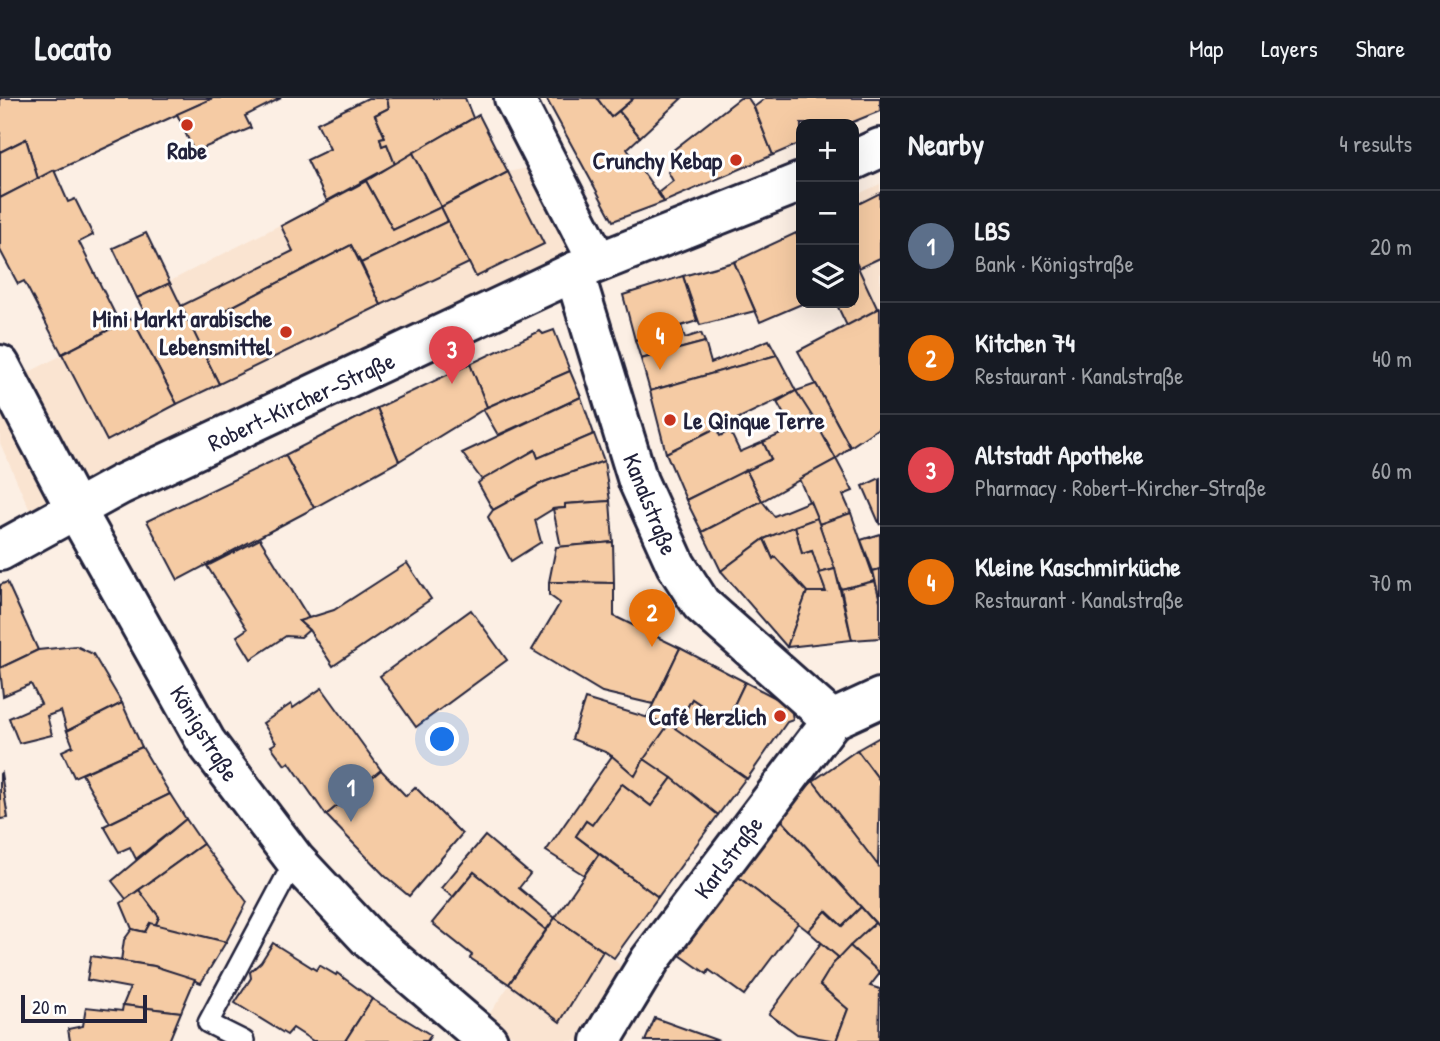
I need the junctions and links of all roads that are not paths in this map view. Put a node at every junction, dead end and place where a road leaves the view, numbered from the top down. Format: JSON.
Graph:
{"nodes":[{"id":1,"x":514,"y":98,"type":"edge"},
{"id":2,"x":880,"y":148,"type":"edge"},
{"id":3,"x":859,"y":158,"type":"edge"},
{"id":4,"x":796,"y":184,"type":"edge"},
{"id":5,"x":586,"y":267,"type":"junction"},
{"id":6,"x":0,"y":365,"type":"edge"},
{"id":7,"x":76,"y":510,"type":"junction"},
{"id":8,"x":0,"y":551,"type":"edge"},
{"id":9,"x":880,"y":698,"type":"edge"},
{"id":10,"x":832,"y":720,"type":"junction"},
{"id":11,"x":295,"y":860,"type":"junction"},
{"id":12,"x":206,"y":1032,"type":"edge"},
{"id":13,"x":464,"y":1034,"type":"edge"},
{"id":14,"x":244,"y":1041,"type":"edge"},
{"id":15,"x":601,"y":1041,"type":"edge"}],
"edges":[{"from":1,"to":5,"type":"street","name":"Kanalstraße"},
{"from":2,"to":3,"type":"street"},
{"from":4,"to":5,"type":"street","name":"Robert-Kircher-Straße"},
{"from":5,"to":7,"type":"street","name":"Robert-Kircher-Straße"},
{"from":5,"to":10,"type":"street","name":"Kanalstraße"},
{"from":6,"to":7,"type":"street","name":"Königstraße"},
{"from":7,"to":8,"type":"street","name":"Robert-Kircher-Straße"},
{"from":7,"to":11,"type":"street","name":"Königstraße"},
{"from":9,"to":10,"type":"street","name":"Karlstraße"},
{"from":10,"to":15,"type":"street","name":"Karlstraße"},
{"from":11,"to":12,"type":"lane"},
{"from":11,"to":13,"type":"street","name":"Königstraße"},
{"from":12,"to":14,"type":"lane"}]}
